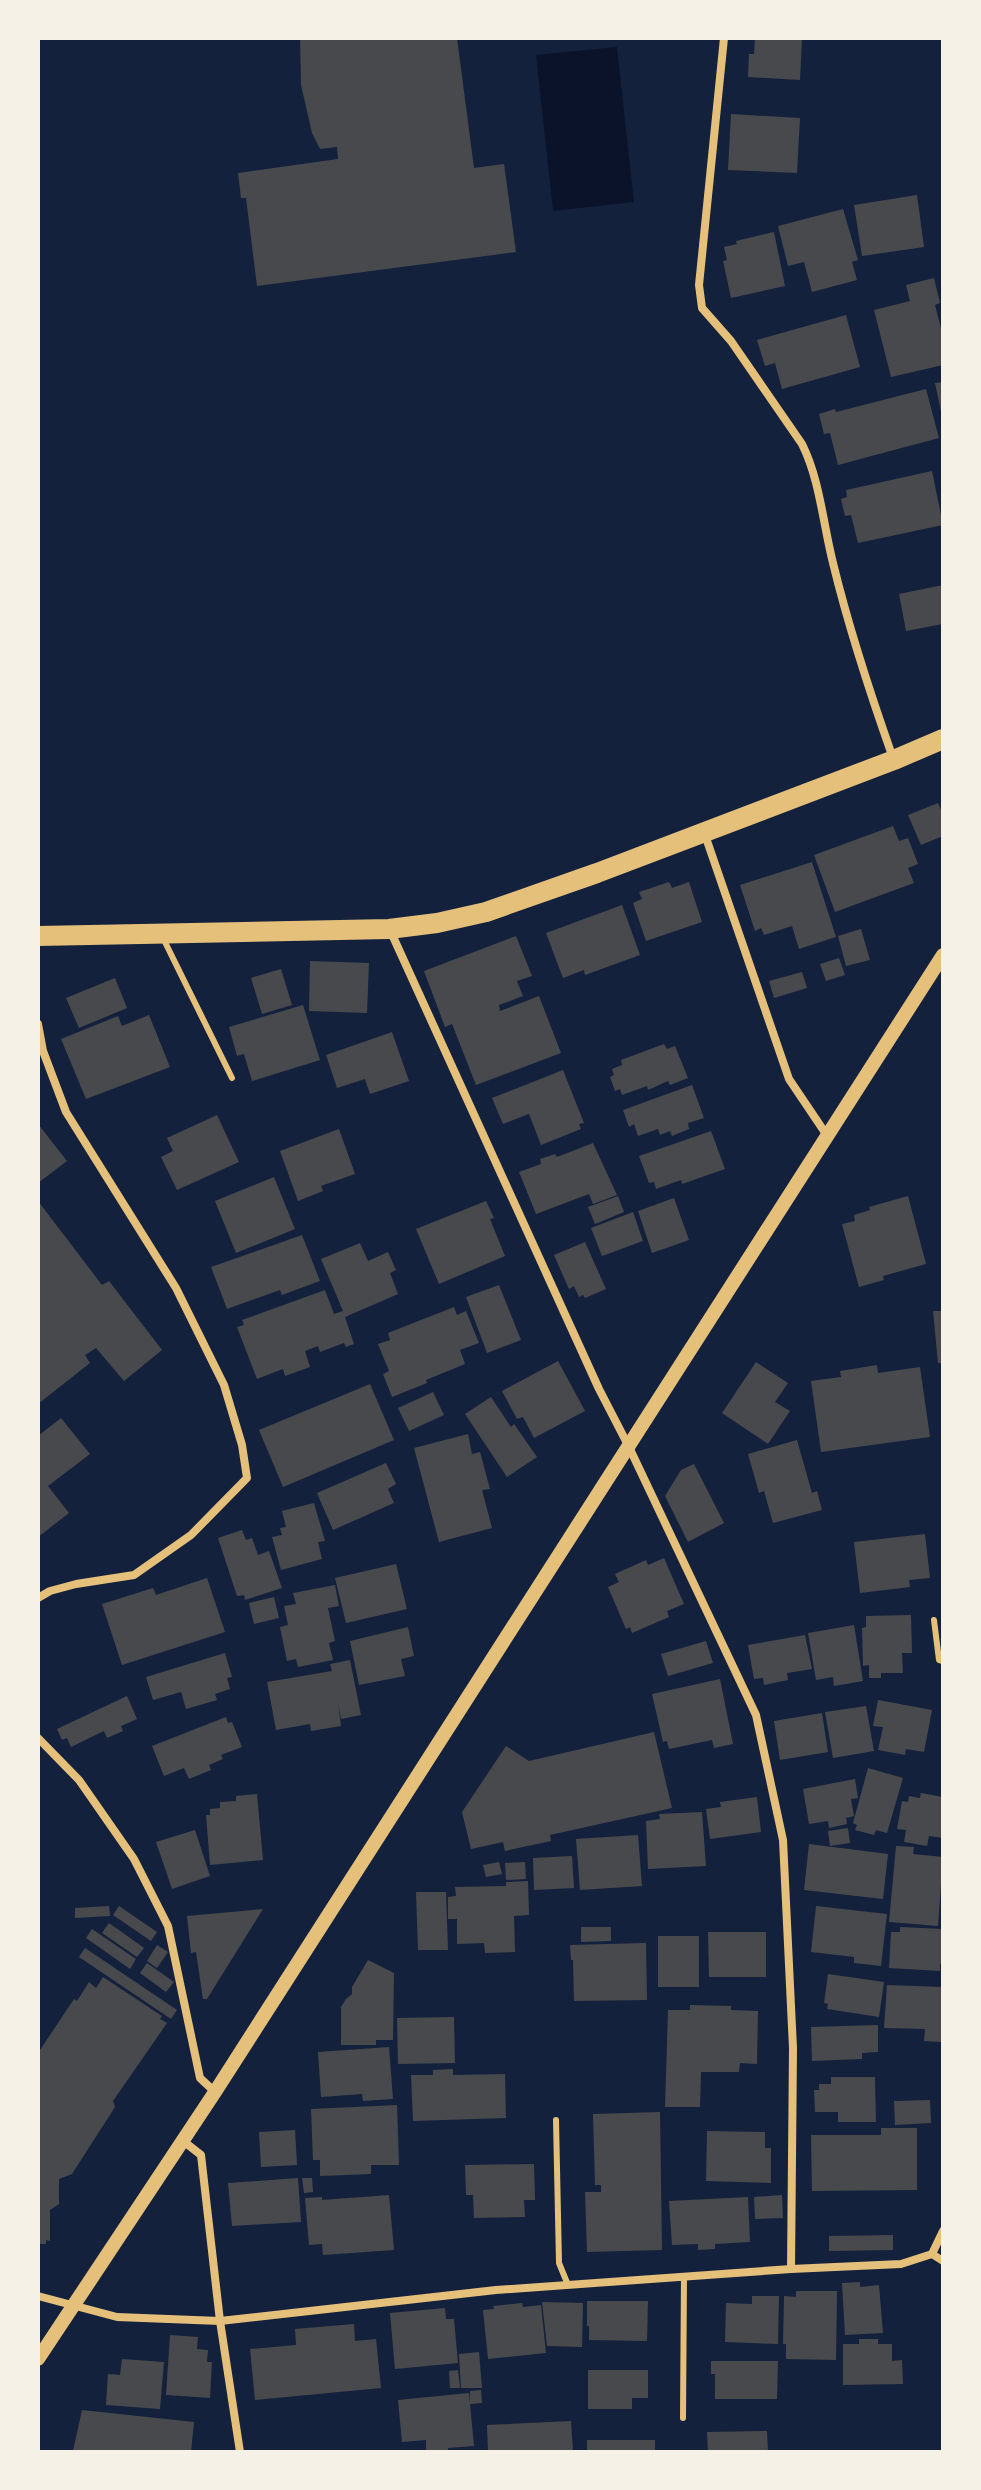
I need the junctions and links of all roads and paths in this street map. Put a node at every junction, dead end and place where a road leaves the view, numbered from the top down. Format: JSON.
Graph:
{"nodes":[{"id":1,"x":724,"y":38,"type":"edge"},
{"id":2,"x":943,"y":739,"type":"edge"},
{"id":3,"x":894,"y":760,"type":"junction"},
{"id":4,"x":703,"y":832,"type":"junction"},
{"id":5,"x":389,"y":929,"type":"junction"},
{"id":6,"x":161,"y":935,"type":"junction"},
{"id":7,"x":38,"y":936,"type":"edge"},
{"id":8,"x":943,"y":955,"type":"edge"},
{"id":9,"x":38,"y":1024,"type":"edge"},
{"id":10,"x":232,"y":1078,"type":"dead end"},
{"id":11,"x":826,"y":1134,"type":"junction"},
{"id":12,"x":629,"y":1447,"type":"junction"},
{"id":13,"x":38,"y":1598,"type":"edge"},
{"id":14,"x":934,"y":1620,"type":"dead end"},
{"id":15,"x":943,"y":1661,"type":"edge"},
{"id":16,"x":38,"y":1738,"type":"edge"},
{"id":17,"x":215,"y":2092,"type":"junction"},
{"id":18,"x":556,"y":2120,"type":"dead end"},
{"id":19,"x":182,"y":2140,"type":"junction"},
{"id":20,"x":943,"y":2231,"type":"edge"},
{"id":21,"x":932,"y":2254,"type":"junction"},
{"id":22,"x":943,"y":2261,"type":"edge"},
{"id":23,"x":791,"y":2269,"type":"junction"},
{"id":24,"x":684,"y":2277,"type":"junction"},
{"id":25,"x":568,"y":2285,"type":"junction"},
{"id":26,"x":38,"y":2296,"type":"edge"},
{"id":27,"x":73,"y":2304,"type":"junction"},
{"id":28,"x":220,"y":2321,"type":"junction"},
{"id":29,"x":38,"y":2359,"type":"edge"},
{"id":30,"x":683,"y":2418,"type":"dead end"},
{"id":31,"x":240,"y":2452,"type":"edge"}],
"edges":[{"from":1,"to":3,"type":"street"},
{"from":2,"to":3,"type":"main road"},
{"from":3,"to":4,"type":"main road"},
{"from":4,"to":5,"type":"main road"},
{"from":4,"to":11,"type":"street"},
{"from":5,"to":6,"type":"main road"},
{"from":5,"to":12,"type":"street"},
{"from":6,"to":7,"type":"main road"},
{"from":6,"to":10,"type":"lane"},
{"from":8,"to":11,"type":"street"},
{"from":9,"to":13,"type":"street"},
{"from":11,"to":12,"type":"street"},
{"from":12,"to":17,"type":"street"},
{"from":12,"to":23,"type":"street"},
{"from":14,"to":15,"type":"lane"},
{"from":16,"to":17,"type":"street"},
{"from":17,"to":19,"type":"street"},
{"from":18,"to":25,"type":"lane"},
{"from":19,"to":27,"type":"street"},
{"from":19,"to":28,"type":"street"},
{"from":20,"to":21,"type":"street"},
{"from":21,"to":22,"type":"street"},
{"from":21,"to":23,"type":"street"},
{"from":23,"to":24,"type":"street"},
{"from":24,"to":25,"type":"street"},
{"from":24,"to":30,"type":"lane"},
{"from":25,"to":28,"type":"street"},
{"from":26,"to":27,"type":"street"},
{"from":27,"to":28,"type":"street"},
{"from":27,"to":29,"type":"street"},
{"from":28,"to":31,"type":"street"}]}
